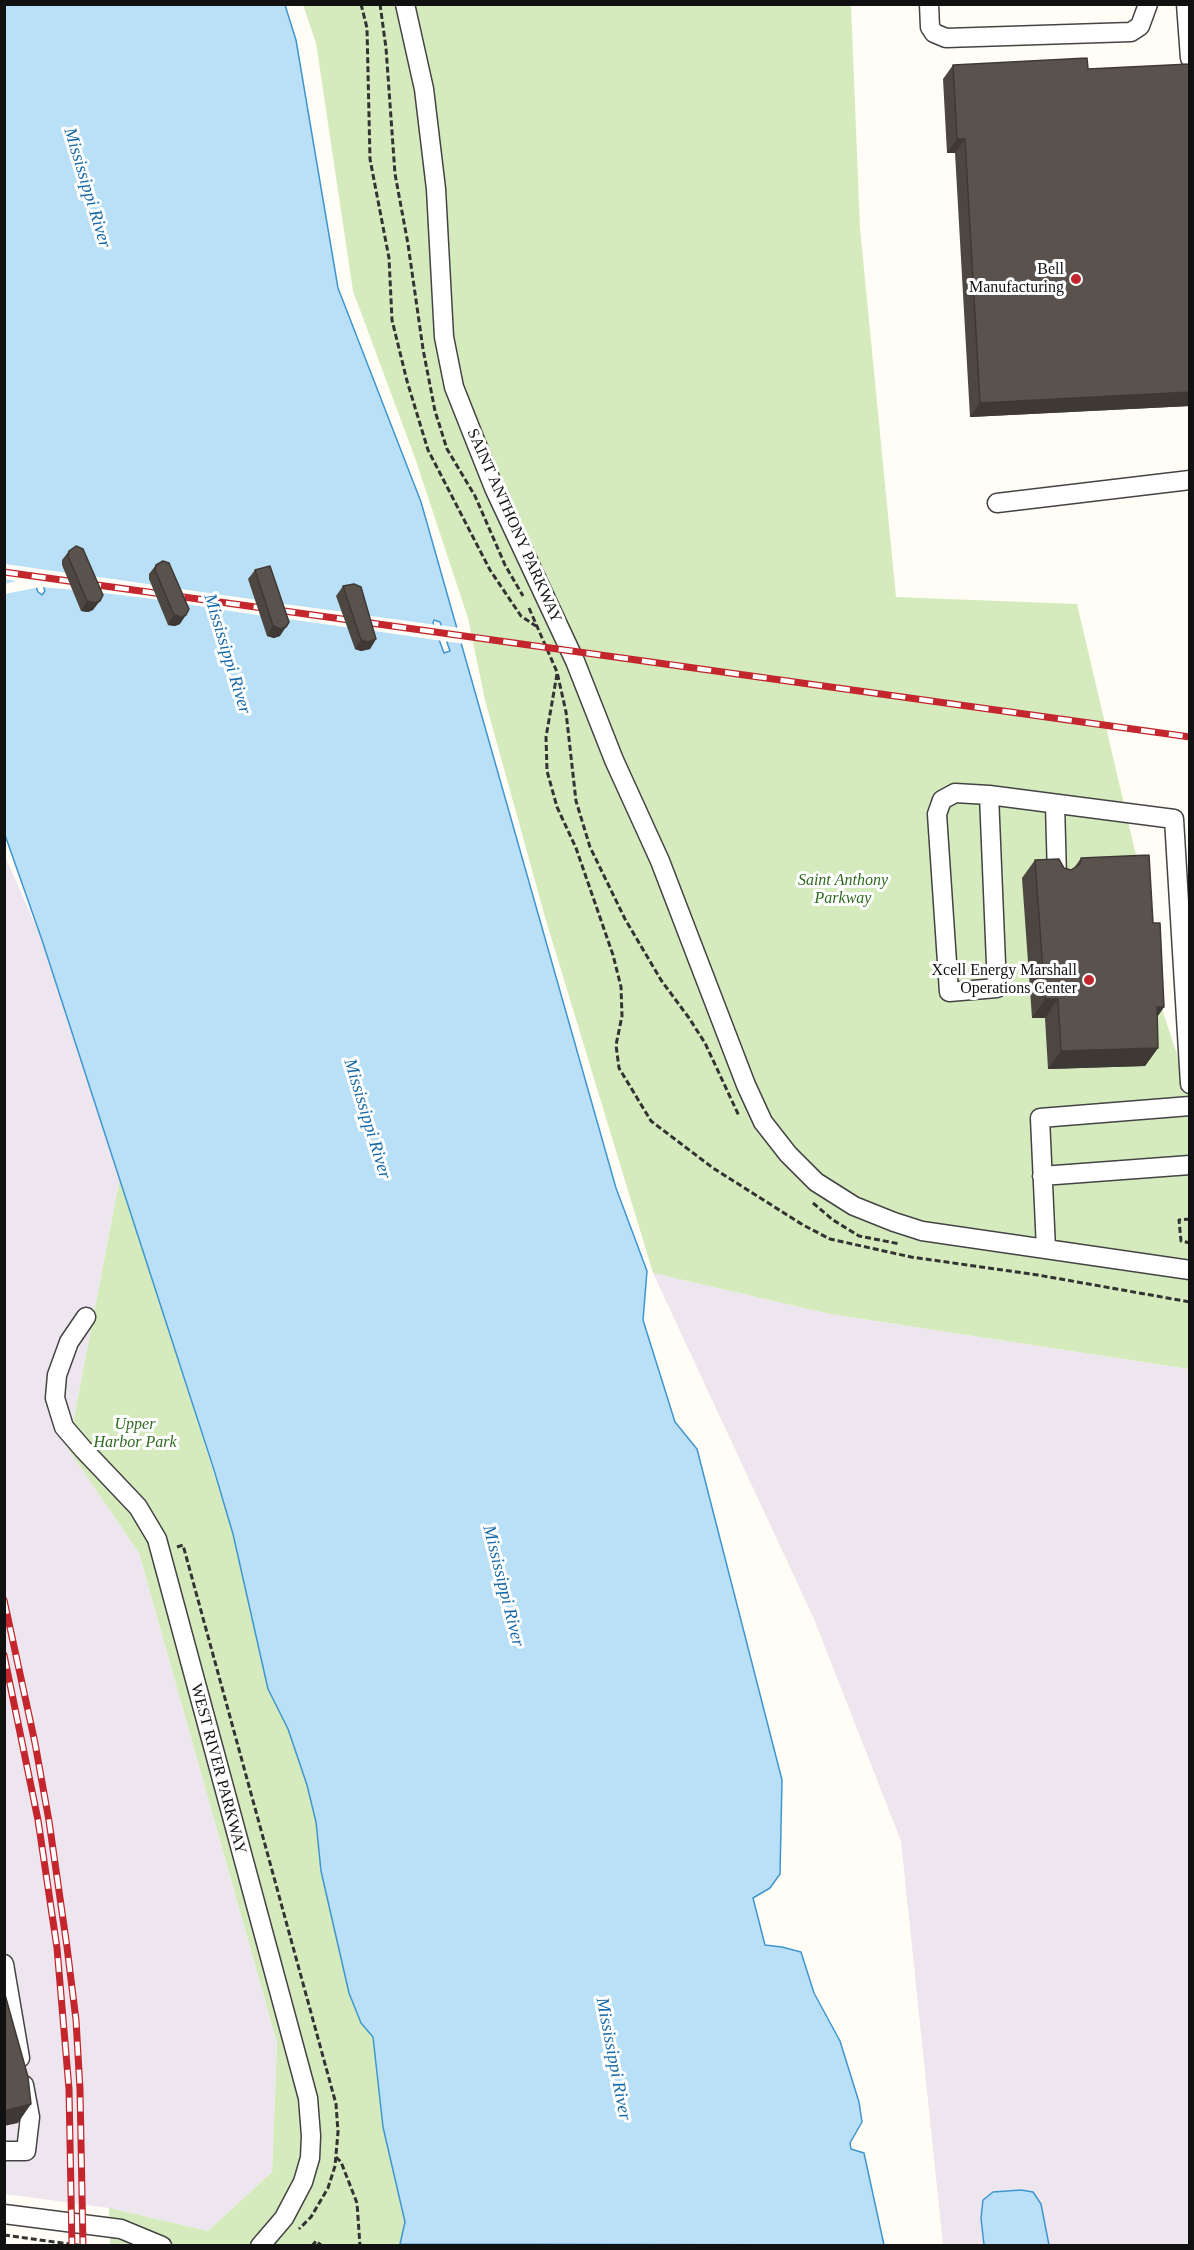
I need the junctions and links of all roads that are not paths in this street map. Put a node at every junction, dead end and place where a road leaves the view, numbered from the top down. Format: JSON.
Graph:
{"nodes":[{"id":1,"x":405,"y":4,"type":"edge"},
{"id":2,"x":929,"y":4,"type":"edge"},
{"id":3,"x":1148,"y":4,"type":"edge"},
{"id":4,"x":1186,"y":4,"type":"edge"},
{"id":5,"x":1190,"y":58,"type":"edge"},
{"id":6,"x":1190,"y":480,"type":"edge"},
{"id":7,"x":998,"y":503,"type":"dead end"},
{"id":8,"x":989,"y":795,"type":"junction"},
{"id":9,"x":1055,"y":804,"type":"junction"},
{"id":10,"x":1182,"y":819,"type":"edge"},
{"id":11,"x":1057,"y":877,"type":"edge"},
{"id":12,"x":1187,"y":990,"type":"edge"},
{"id":13,"x":1190,"y":1084,"type":"edge"},
{"id":14,"x":1190,"y":1106,"type":"edge"},
{"id":15,"x":1190,"y":1165,"type":"edge"},
{"id":16,"x":1042,"y":1176,"type":"junction"},
{"id":17,"x":1046,"y":1249,"type":"junction"},
{"id":18,"x":1190,"y":1270,"type":"edge"},
{"id":19,"x":86,"y":1317,"type":"dead end"},
{"id":20,"x":4,"y":1964,"type":"edge"},
{"id":21,"x":4,"y":2151,"type":"edge"},
{"id":22,"x":4,"y":2214,"type":"edge"},
{"id":23,"x":162,"y":2246,"type":"edge"},
{"id":24,"x":261,"y":2246,"type":"edge"}],
"edges":[{"from":1,"to":17,"type":"street","name":"SAINT ANTHONY PARKWAY"},
{"from":2,"to":3,"type":"street"},
{"from":4,"to":5,"type":"street"},
{"from":6,"to":7,"type":"street"},
{"from":8,"to":8,"type":"street"},
{"from":8,"to":9,"type":"street"},
{"from":9,"to":10,"type":"street"},
{"from":9,"to":11,"type":"street"},
{"from":10,"to":12,"type":"street"},
{"from":12,"to":13,"type":"street"},
{"from":14,"to":16,"type":"street"},
{"from":15,"to":16,"type":"street"},
{"from":16,"to":17,"type":"street"},
{"from":17,"to":18,"type":"street","name":"SAINT ANTHONY PARKWAY"},
{"from":19,"to":24,"type":"street","name":"WEST RIVER PARKWAY"},
{"from":20,"to":21,"type":"street"},
{"from":22,"to":23,"type":"street"}]}
